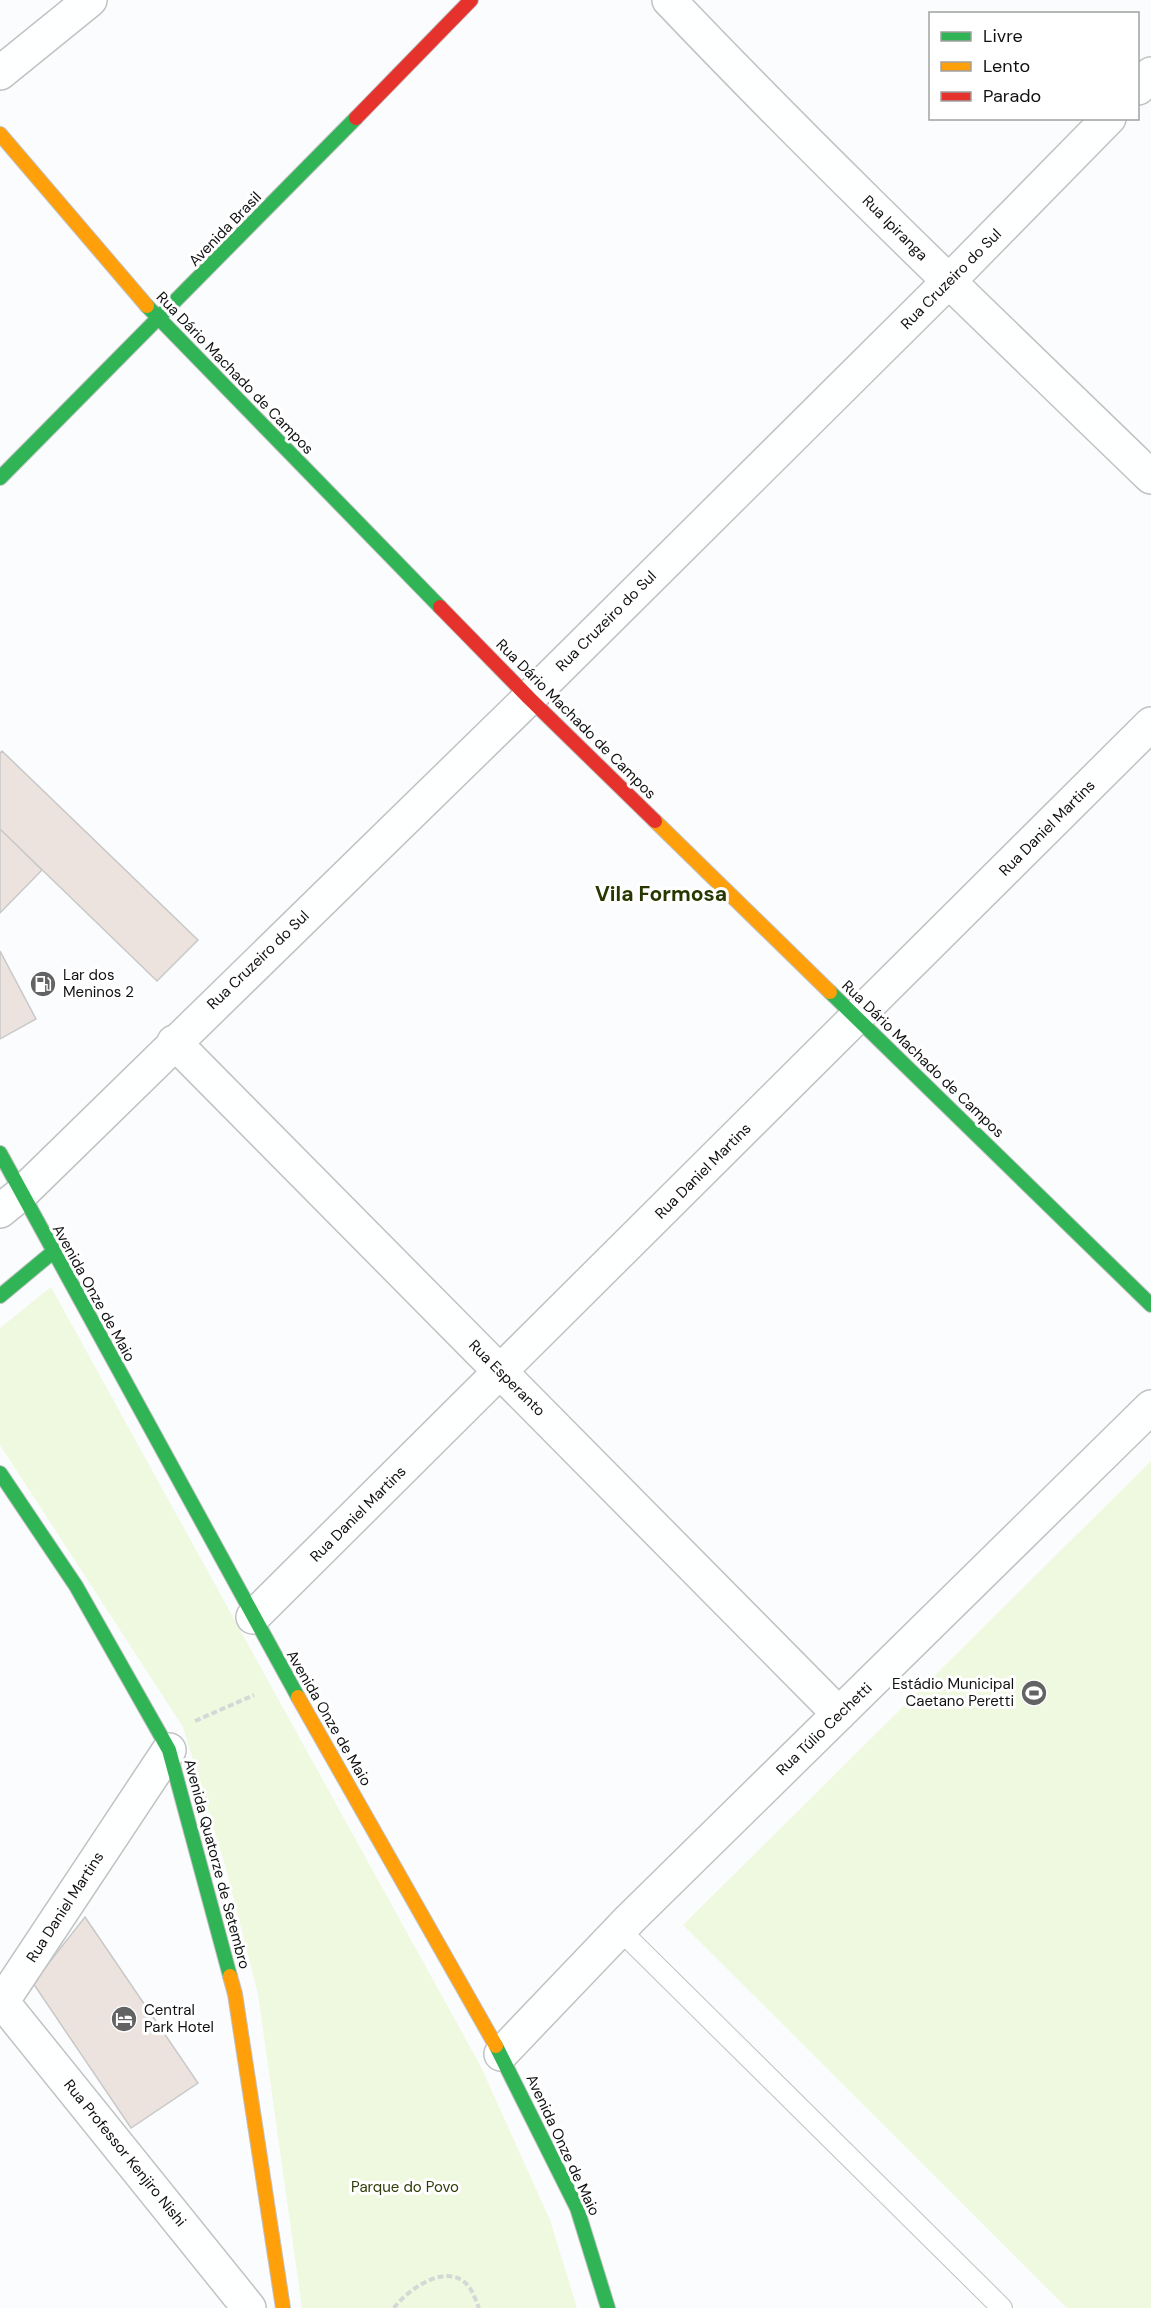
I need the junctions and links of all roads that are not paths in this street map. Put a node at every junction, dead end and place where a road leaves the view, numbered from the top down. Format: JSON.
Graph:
{"nodes":[{"id":1,"x":90,"y":0,"type":"edge"},
{"id":2,"x":471,"y":0,"type":"edge"},
{"id":3,"x":669,"y":0,"type":"edge"},
{"id":4,"x":0,"y":73,"type":"edge"},
{"id":5,"x":1151,"y":74,"type":"edge"},
{"id":6,"x":1139,"y":86,"type":"edge"},
{"id":7,"x":1107,"y":120,"type":"edge"},
{"id":8,"x":0,"y":134,"type":"edge"},
{"id":9,"x":949,"y":281,"type":"junction"},
{"id":10,"x":159,"y":320,"type":"junction"},
{"id":11,"x":1151,"y":477,"type":"edge"},
{"id":12,"x":0,"y":478,"type":"edge"},
{"id":13,"x":529,"y":698,"type":"junction"},
{"id":14,"x":1151,"y":724,"type":"edge"},
{"id":15,"x":858,"y":1018,"type":"junction"},
{"id":16,"x":174,"y":1042,"type":"junction"},
{"id":17,"x":0,"y":1153,"type":"edge"},
{"id":18,"x":10,"y":1202,"type":"edge"},
{"id":19,"x":53,"y":1252,"type":"junction"},
{"id":20,"x":0,"y":1296,"type":"edge"},
{"id":21,"x":1151,"y":1305,"type":"edge"},
{"id":22,"x":501,"y":1372,"type":"junction"},
{"id":23,"x":1151,"y":1407,"type":"edge"},
{"id":24,"x":0,"y":1473,"type":"edge"},
{"id":25,"x":253,"y":1617,"type":"junction"},
{"id":26,"x":840,"y":1714,"type":"junction"},
{"id":27,"x":169,"y":1750,"type":"junction"},
{"id":28,"x":620,"y":1930,"type":"junction"},
{"id":29,"x":1,"y":2002,"type":"edge"},
{"id":30,"x":501,"y":2054,"type":"junction"},
{"id":31,"x":249,"y":2308,"type":"edge"},
{"id":32,"x":283,"y":2308,"type":"edge"},
{"id":33,"x":608,"y":2308,"type":"edge"},
{"id":34,"x":1002,"y":2308,"type":"edge"}],
"edges":[{"from":1,"to":4,"type":"street"},
{"from":2,"to":10,"type":"street","name":"Avenida Brasil"},
{"from":3,"to":9,"type":"street","name":"Rua Ipiranga"},
{"from":5,"to":6,"type":"street"},
{"from":7,"to":9,"type":"street","name":"Rua Cruzeiro do Sul"},
{"from":8,"to":10,"type":"street","name":"Rua Dário Machado de Campos"},
{"from":9,"to":11,"type":"street","name":"Rua Ipiranga"},
{"from":9,"to":13,"type":"street","name":"Rua Cruzeiro do Sul"},
{"from":10,"to":12,"type":"street","name":"Avenida Brasil"},
{"from":10,"to":13,"type":"street","name":"Rua Dário Machado de Campos"},
{"from":13,"to":15,"type":"street","name":"Rua Dário Machado de Campos"},
{"from":13,"to":16,"type":"street","name":"Rua Cruzeiro do Sul"},
{"from":14,"to":15,"type":"street","name":"Rua Daniel Martins"},
{"from":15,"to":21,"type":"street","name":"Rua Dário Machado de Campos"},
{"from":15,"to":22,"type":"street","name":"Rua Daniel Martins"},
{"from":16,"to":18,"type":"street","name":"Rua Cruzeiro do Sul"},
{"from":16,"to":22,"type":"street","name":"Rua Esperanto"},
{"from":17,"to":18,"type":"street","name":"Avenida Onze de Maio"},
{"from":18,"to":19,"type":"street","name":"Avenida Onze de Maio"},
{"from":19,"to":20,"type":"street"},
{"from":19,"to":25,"type":"street","name":"Avenida Onze de Maio"},
{"from":22,"to":25,"type":"street","name":"Rua Daniel Martins"},
{"from":22,"to":26,"type":"street","name":"Rua Esperanto"},
{"from":23,"to":26,"type":"street","name":"Rua Túlio Cechetti"},
{"from":24,"to":27,"type":"street","name":"Avenida Quatorze de Setembro"},
{"from":25,"to":30,"type":"street","name":"Avenida Onze de Maio"},
{"from":26,"to":28,"type":"street","name":"Rua Túlio Cechetti"},
{"from":27,"to":29,"type":"street","name":"Rua Daniel Martins"},
{"from":27,"to":32,"type":"street","name":"Avenida Quatorze de Setembro"},
{"from":28,"to":30,"type":"street","name":"Rua Túlio Cechetti"},
{"from":28,"to":34,"type":"lane"},
{"from":29,"to":31,"type":"street","name":"Rua Professor Kenjiro Nishi"},
{"from":30,"to":33,"type":"street","name":"Avenida Onze de Maio"}]}
